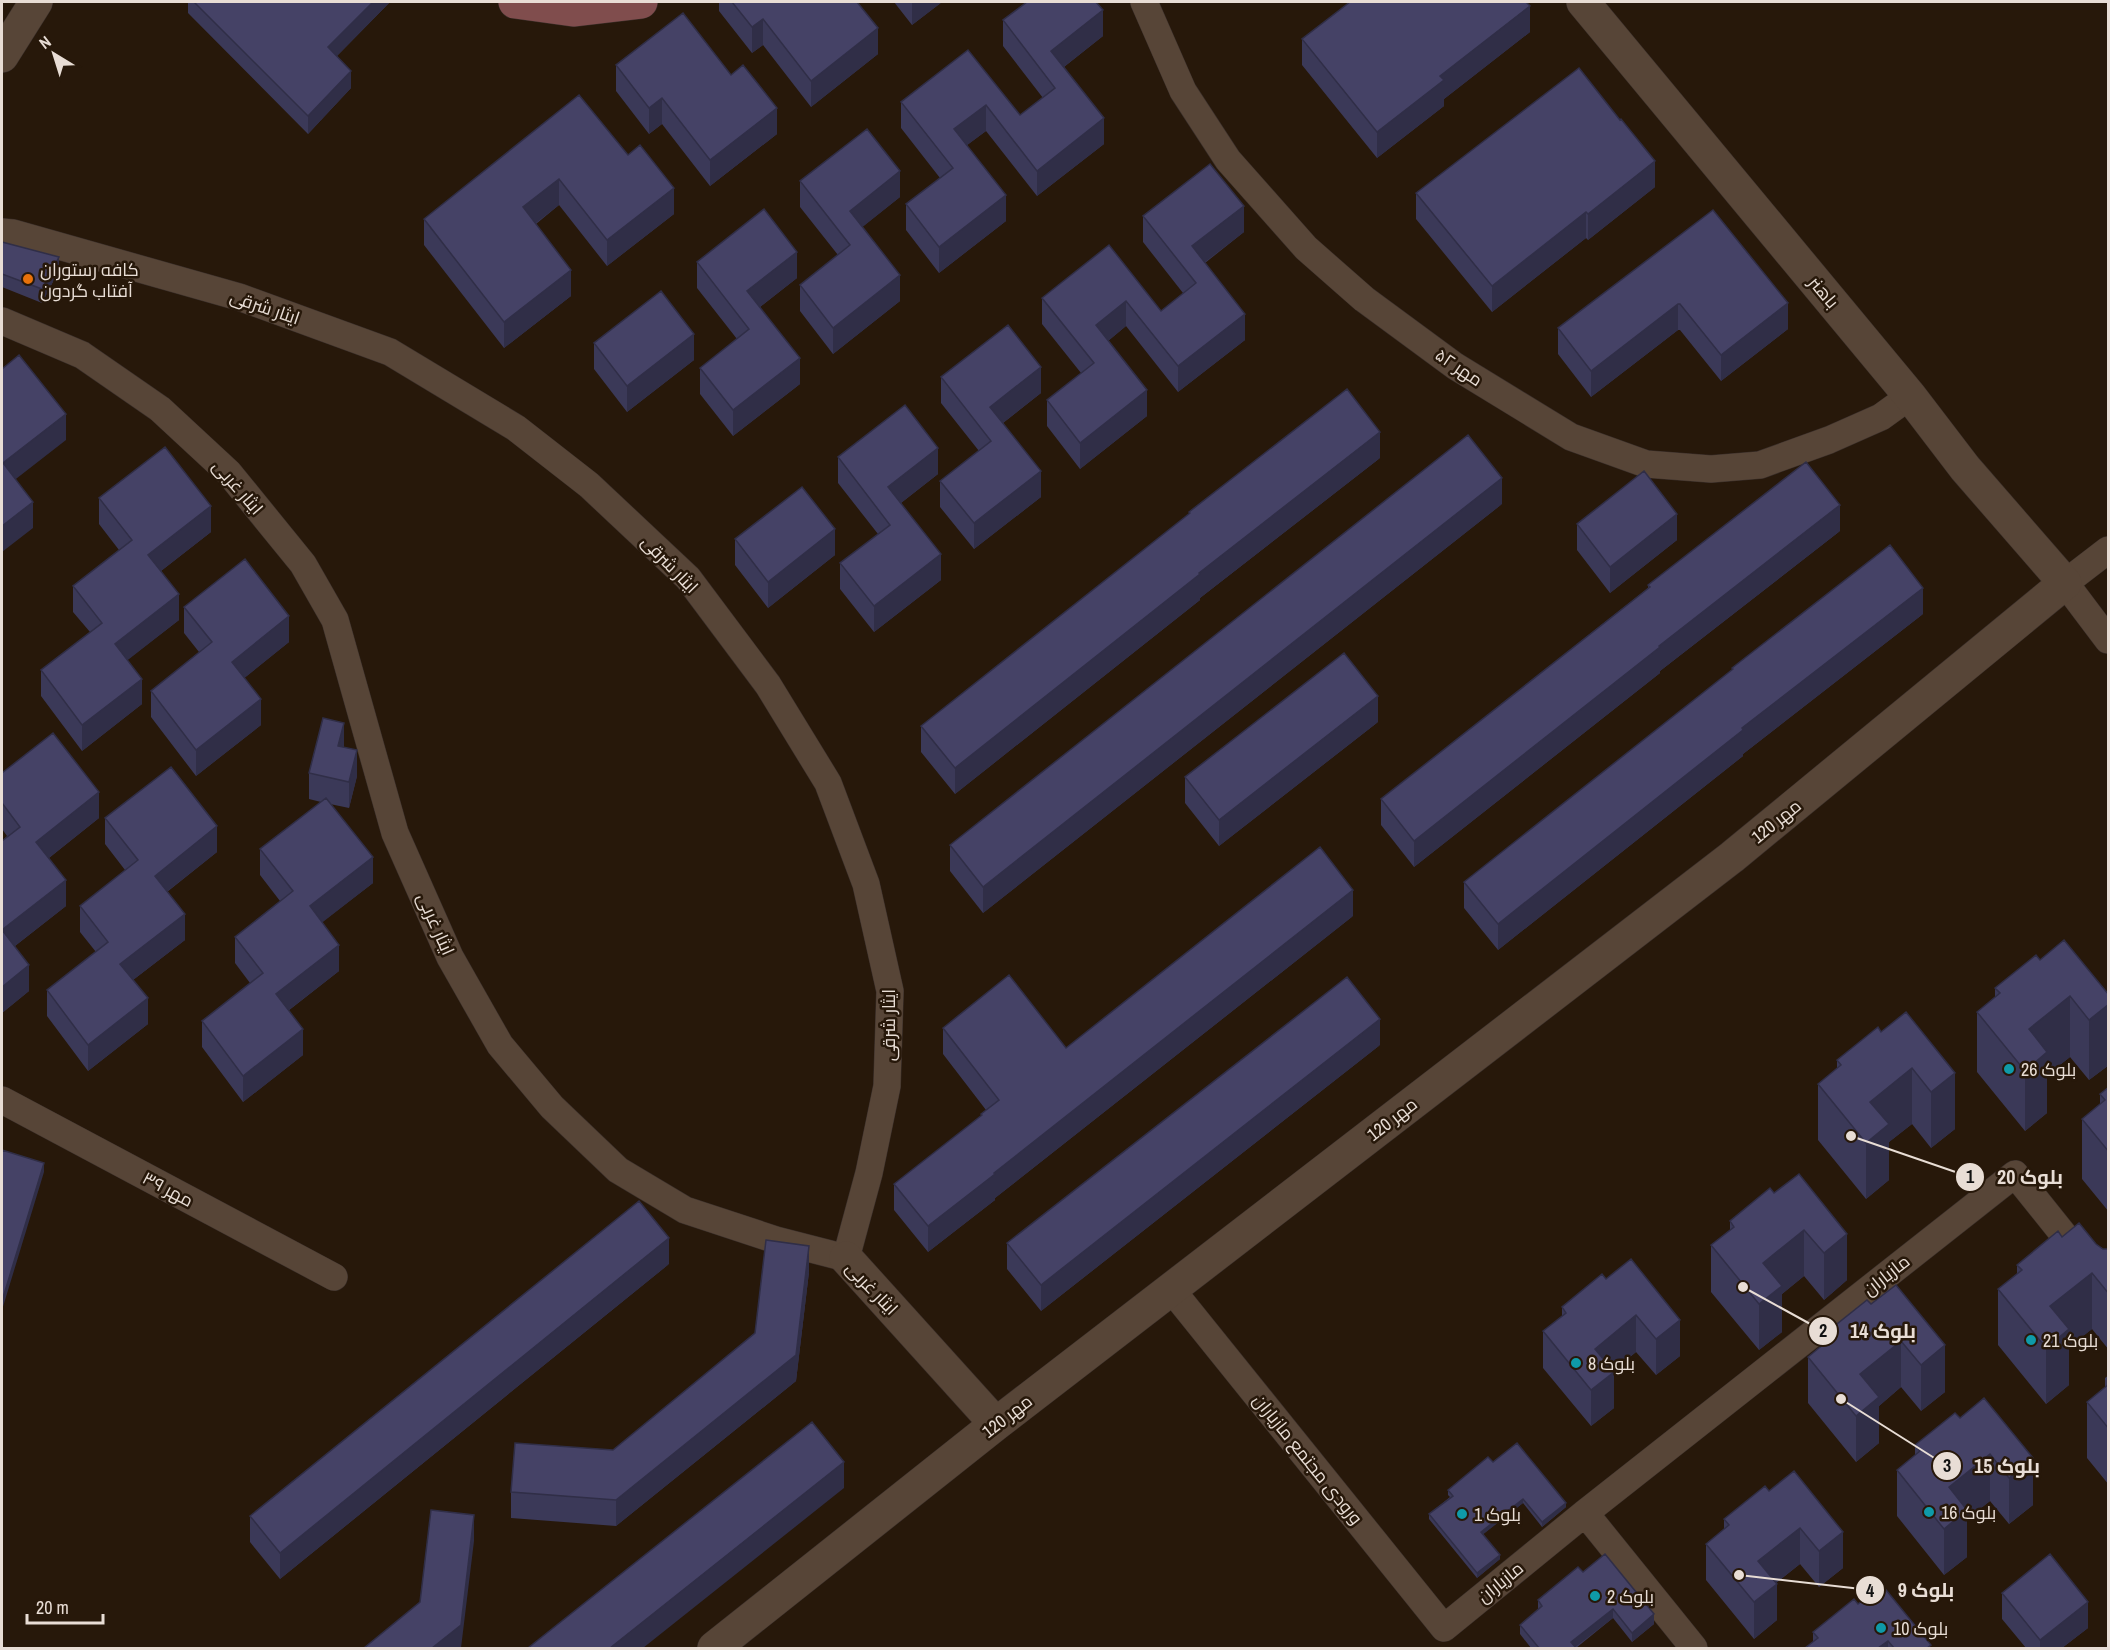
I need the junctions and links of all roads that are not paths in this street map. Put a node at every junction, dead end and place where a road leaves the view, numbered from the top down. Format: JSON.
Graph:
{"nodes":[{"id":1,"x":36,"y":2,"type":"edge"},
{"id":2,"x":515,"y":2,"type":"edge"},
{"id":3,"x":641,"y":2,"type":"edge"},
{"id":4,"x":1144,"y":2,"type":"edge"},
{"id":5,"x":1583,"y":2,"type":"edge"},
{"id":6,"x":2,"y":56,"type":"edge"},
{"id":7,"x":2,"y":232,"type":"edge"},
{"id":8,"x":2,"y":321,"type":"edge"},
{"id":9,"x":1910,"y":396,"type":"junction"},
{"id":10,"x":2109,"y":550,"type":"edge"},
{"id":11,"x":2065,"y":584,"type":"junction"},
{"id":12,"x":2109,"y":640,"type":"edge"},
{"id":13,"x":2,"y":1100,"type":"edge"},
{"id":14,"x":846,"y":1258,"type":"junction"},
{"id":15,"x":334,"y":1277,"type":"dead end"},
{"id":16,"x":1172,"y":1289,"type":"junction"},
{"id":17,"x":2109,"y":1290,"type":"edge"},
{"id":18,"x":996,"y":1424,"type":"junction"},
{"id":19,"x":1585,"y":1514,"type":"junction"},
{"id":20,"x":1444,"y":1628,"type":"joint"},
{"id":21,"x":714,"y":1648,"type":"edge"},
{"id":22,"x":1694,"y":1648,"type":"edge"}],
"edges":[{"from":1,"to":6,"type":"street"},
{"from":2,"to":3,"type":"main road"},
{"from":4,"to":9,"type":"street","name":"مهر ۵۲"},
{"from":5,"to":9,"type":"street","name":"باهنر"},
{"from":7,"to":14,"type":"street","name":"ایثار شرقی"},
{"from":8,"to":14,"type":"street","name":"ایثار غربی"},
{"from":9,"to":11,"type":"street","name":"باهنر"},
{"from":10,"to":11,"type":"street"},
{"from":11,"to":12,"type":"street"},
{"from":11,"to":16,"type":"street","name":"مهر 120"},
{"from":13,"to":15,"type":"street","name":"مهر ۳۹"},
{"from":14,"to":18,"type":"street","name":"ایثار غربی"},
{"from":16,"to":18,"type":"street","name":"مهر 120"},
{"from":16,"to":20,"type":"street","name":"ورودی مجتمع مازیاران"},
{"from":17,"to":19,"type":"street","name":"مازیاران"},
{"from":18,"to":21,"type":"street","name":"مهر 120"},
{"from":19,"to":20,"type":"street","name":"مازیاران"},
{"from":19,"to":22,"type":"street"}]}
